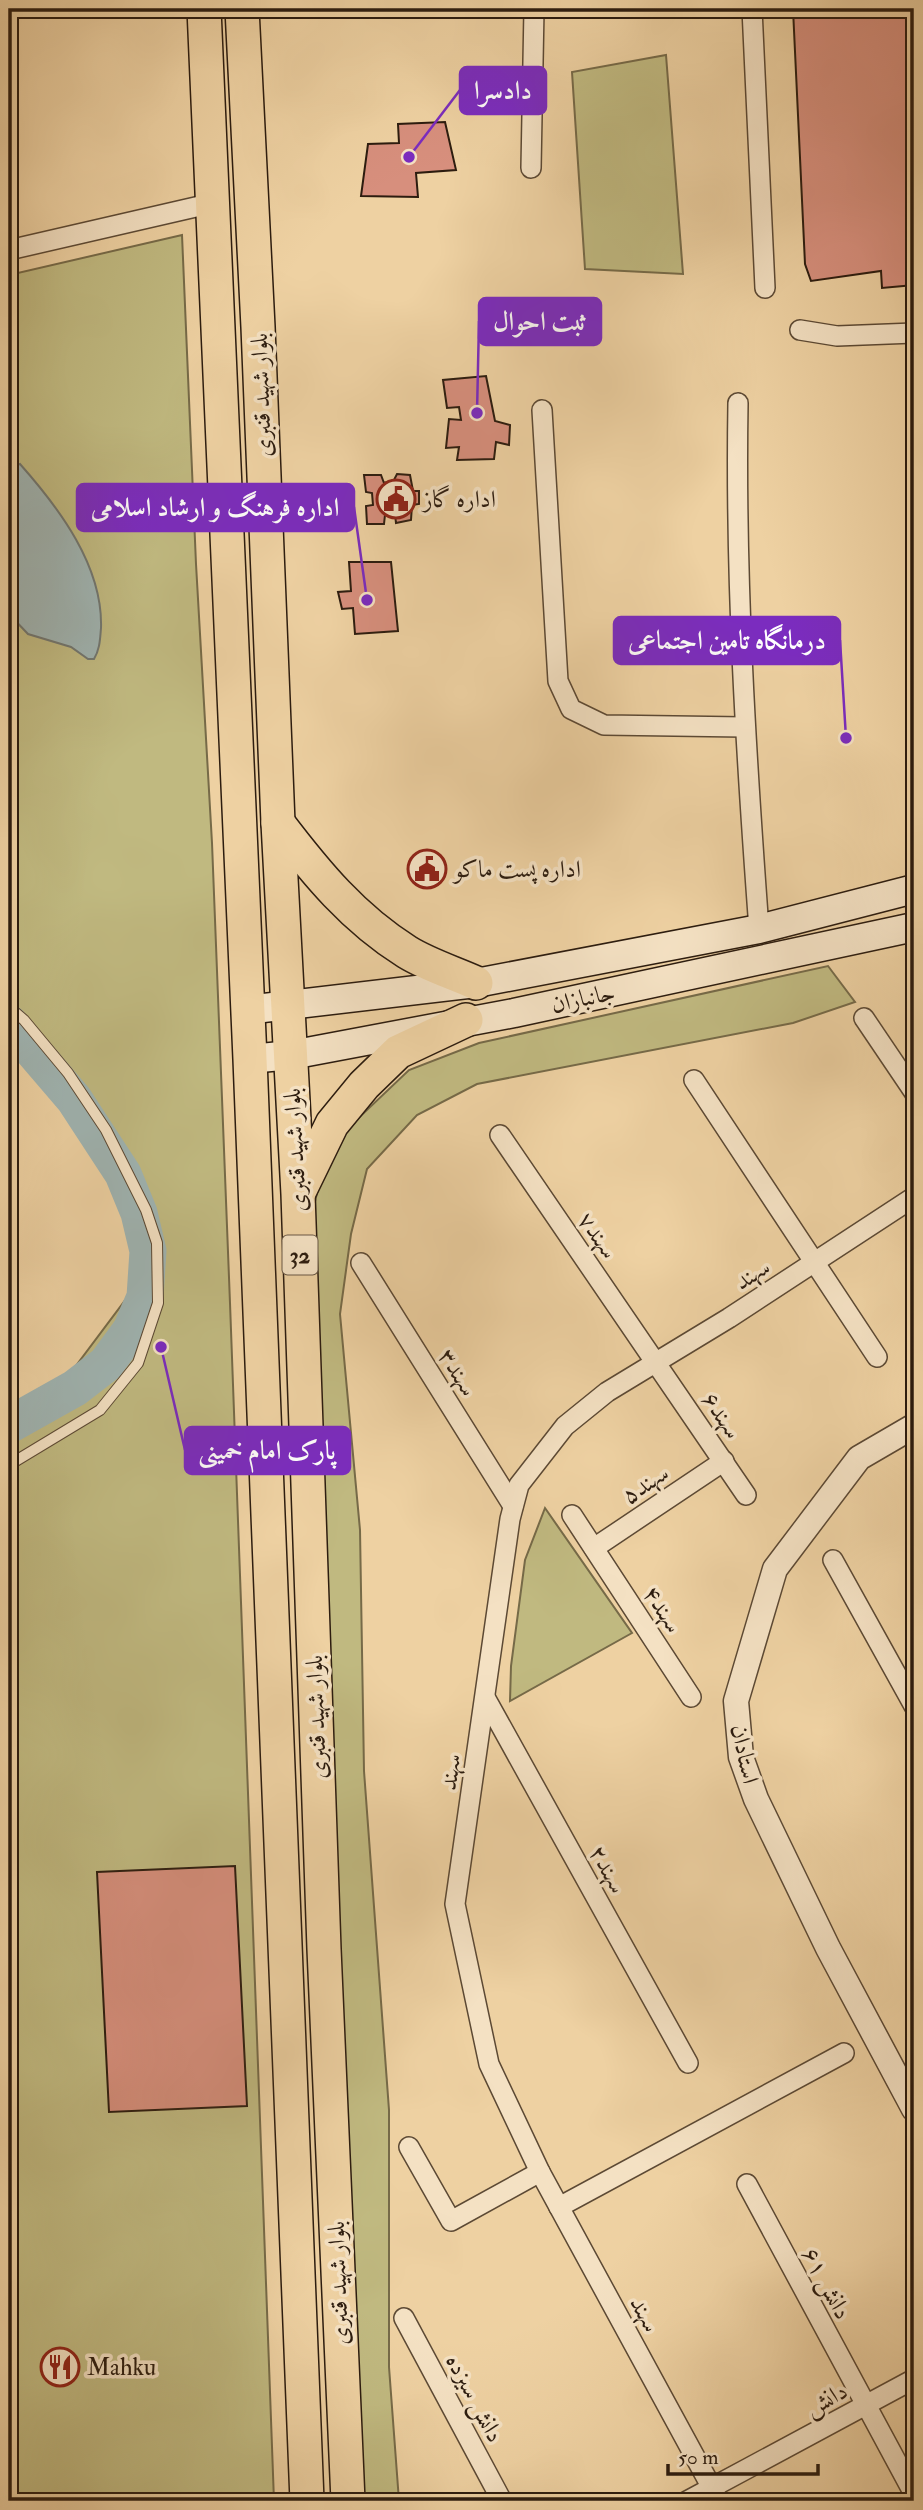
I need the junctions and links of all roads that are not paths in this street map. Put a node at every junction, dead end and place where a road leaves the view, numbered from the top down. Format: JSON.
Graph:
{"nodes":[{"id":1,"x":204,"y":9,"type":"edge"},
{"id":2,"x":242,"y":9,"type":"edge"},
{"id":3,"x":534,"y":9,"type":"edge"},
{"id":4,"x":752,"y":9,"type":"edge"},
{"id":5,"x":531,"y":168,"type":"dead end"},
{"id":6,"x":214,"y":203,"type":"junction"},
{"id":7,"x":9,"y":250,"type":"edge"},
{"id":8,"x":765,"y":288,"type":"dead end"},
{"id":9,"x":800,"y":330,"type":"dead end"},
{"id":10,"x":914,"y":333,"type":"edge"},
{"id":11,"x":738,"y":403,"type":"dead end"},
{"id":12,"x":542,"y":410,"type":"dead end"},
{"id":13,"x":744,"y":727,"type":"junction"},
{"id":14,"x":278,"y":823,"type":"junction"},
{"id":15,"x":914,"y":889,"type":"edge"},
{"id":16,"x":914,"y":927,"type":"edge"},
{"id":17,"x":759,"y":929,"type":"junction"},
{"id":18,"x":511,"y":976,"type":"junction"},
{"id":19,"x":476,"y":983,"type":"junction"},
{"id":20,"x":287,"y":1005,"type":"junction"},
{"id":21,"x":9,"y":1007,"type":"edge"},
{"id":22,"x":247,"y":1010,"type":"junction"},
{"id":23,"x":514,"y":1013,"type":"junction"},
{"id":24,"x":864,"y":1018,"type":"dead end"},
{"id":25,"x":466,"y":1020,"type":"junction"},
{"id":26,"x":291,"y":1055,"type":"junction"},
{"id":27,"x":250,"y":1059,"type":"junction"},
{"id":28,"x":694,"y":1080,"type":"dead end"},
{"id":29,"x":914,"y":1092,"type":"edge"},
{"id":30,"x":500,"y":1135,"type":"dead end"},
{"id":31,"x":298,"y":1194,"type":"junction"},
{"id":32,"x":914,"y":1197,"type":"edge"},
{"id":33,"x":361,"y":1263,"type":"dead end"},
{"id":34,"x":815,"y":1263,"type":"junction"},
{"id":35,"x":877,"y":1357,"type":"dead end"},
{"id":36,"x":657,"y":1363,"type":"junction"},
{"id":37,"x":914,"y":1426,"type":"edge"},
{"id":38,"x":723,"y":1461,"type":"junction"},
{"id":39,"x":9,"y":1465,"type":"edge"},
{"id":40,"x":746,"y":1495,"type":"dead end"},
{"id":41,"x":513,"y":1506,"type":"junction"},
{"id":42,"x":572,"y":1514,"type":"dead end"},
{"id":43,"x":594,"y":1548,"type":"junction"},
{"id":44,"x":833,"y":1560,"type":"dead end"},
{"id":45,"x":691,"y":1697,"type":"dead end"},
{"id":46,"x":486,"y":1699,"type":"junction"},
{"id":47,"x":913,"y":1702,"type":"edge"},
{"id":48,"x":324,"y":1950,"type":"junction"},
{"id":49,"x":284,"y":1951,"type":"junction"},
{"id":50,"x":844,"y":2053,"type":"dead end"},
{"id":51,"x":688,"y":2063,"type":"dead end"},
{"id":52,"x":914,"y":2109,"type":"edge"},
{"id":53,"x":409,"y":2147,"type":"dead end"},
{"id":54,"x":540,"y":2172,"type":"junction"},
{"id":55,"x":747,"y":2184,"type":"dead end"},
{"id":56,"x":559,"y":2207,"type":"junction"},
{"id":57,"x":404,"y":2318,"type":"dead end"},
{"id":58,"x":914,"y":2379,"type":"edge"},
{"id":59,"x":865,"y":2406,"type":"junction"},
{"id":60,"x":914,"y":2494,"type":"edge"},
{"id":61,"x":715,"y":2495,"type":"edge"},
{"id":62,"x":307,"y":2501,"type":"edge"},
{"id":63,"x":348,"y":2501,"type":"edge"},
{"id":64,"x":502,"y":2501,"type":"edge"},
{"id":65,"x":687,"y":2501,"type":"edge"}],
"edges":[{"from":1,"to":6,"type":"highway","name":"بلوار شهید قنبری","number":"32"},
{"from":2,"to":14,"type":"highway","name":"بلوار شهید قنبری","number":"32"},
{"from":3,"to":5,"type":"street"},
{"from":4,"to":8,"type":"street"},
{"from":6,"to":7,"type":"street"},
{"from":6,"to":22,"type":"highway","name":"بلوار شهید قنبری","number":"32"},
{"from":9,"to":10,"type":"street"},
{"from":11,"to":13,"type":"street"},
{"from":12,"to":13,"type":"street"},
{"from":13,"to":17,"type":"street"},
{"from":14,"to":19,"type":"highway"},
{"from":14,"to":20,"type":"highway","name":"بلوار شهید قنبری","number":"32"},
{"from":15,"to":17,"type":"main road","name":"جانبازان"},
{"from":16,"to":23,"type":"main road","name":"جانبازان"},
{"from":17,"to":18,"type":"main road","name":"جانبازان"},
{"from":18,"to":19,"type":"main road","name":"جانبازان"},
{"from":18,"to":23,"type":"main road"},
{"from":19,"to":20,"type":"main road","name":"جانبازان"},
{"from":20,"to":22,"type":"main road","name":"جانبازان"},
{"from":20,"to":26,"type":"highway","name":"بلوار شهید قنبری","number":"32"},
{"from":21,"to":39,"type":"lane"},
{"from":22,"to":27,"type":"highway","name":"بلوار شهید قنبری","number":"32"},
{"from":23,"to":25,"type":"main road","name":"جانبازان"},
{"from":24,"to":29,"type":"street"},
{"from":25,"to":26,"type":"main road","name":"جانبازان"},
{"from":25,"to":31,"type":"highway"},
{"from":26,"to":27,"type":"main road","name":"جانبازان"},
{"from":26,"to":31,"type":"highway","name":"بلوار شهید قنبری","number":"32"},
{"from":27,"to":49,"type":"highway","name":"بلوار شهید قنبری","number":"32"},
{"from":28,"to":34,"type":"street"},
{"from":30,"to":36,"type":"street","name":"سهند۷"},
{"from":31,"to":48,"type":"highway","name":"بلوار شهید قنبری","number":"32"},
{"from":32,"to":34,"type":"street","name":"سهند"},
{"from":33,"to":41,"type":"street","name":"سهند۳"},
{"from":34,"to":35,"type":"street"},
{"from":34,"to":36,"type":"street","name":"سهند"},
{"from":36,"to":38,"type":"street","name":"سهند۶"},
{"from":36,"to":41,"type":"street","name":"سهند"},
{"from":37,"to":52,"type":"street","name":"استادان"},
{"from":38,"to":40,"type":"street","name":"سهند۶"},
{"from":38,"to":43,"type":"street","name":"سهند۵"},
{"from":41,"to":46,"type":"street","name":"سهند"},
{"from":42,"to":43,"type":"street","name":"سهند۴"},
{"from":43,"to":45,"type":"street","name":"سهند۴"},
{"from":44,"to":47,"type":"street"},
{"from":46,"to":51,"type":"street","name":"سهند۲"},
{"from":46,"to":54,"type":"street","name":"سهند"},
{"from":48,"to":49,"type":"highway"},
{"from":48,"to":63,"type":"highway","name":"بلوار شهید قنبری","number":"32"},
{"from":49,"to":62,"type":"highway","name":"بلوار شهید قنبری","number":"32"},
{"from":50,"to":56,"type":"street"},
{"from":53,"to":54,"type":"street"},
{"from":54,"to":56,"type":"street","name":"سهند"},
{"from":55,"to":59,"type":"street","name":"دانش ۶۱"},
{"from":56,"to":61,"type":"street","name":"سهند"},
{"from":57,"to":64,"type":"street","name":"دانش سیزده"},
{"from":58,"to":59,"type":"street","name":"دانش"},
{"from":59,"to":60,"type":"street","name":"دانش ۶۱"},
{"from":59,"to":61,"type":"street","name":"دانش"},
{"from":61,"to":65,"type":"street","name":"دانش"}]}
